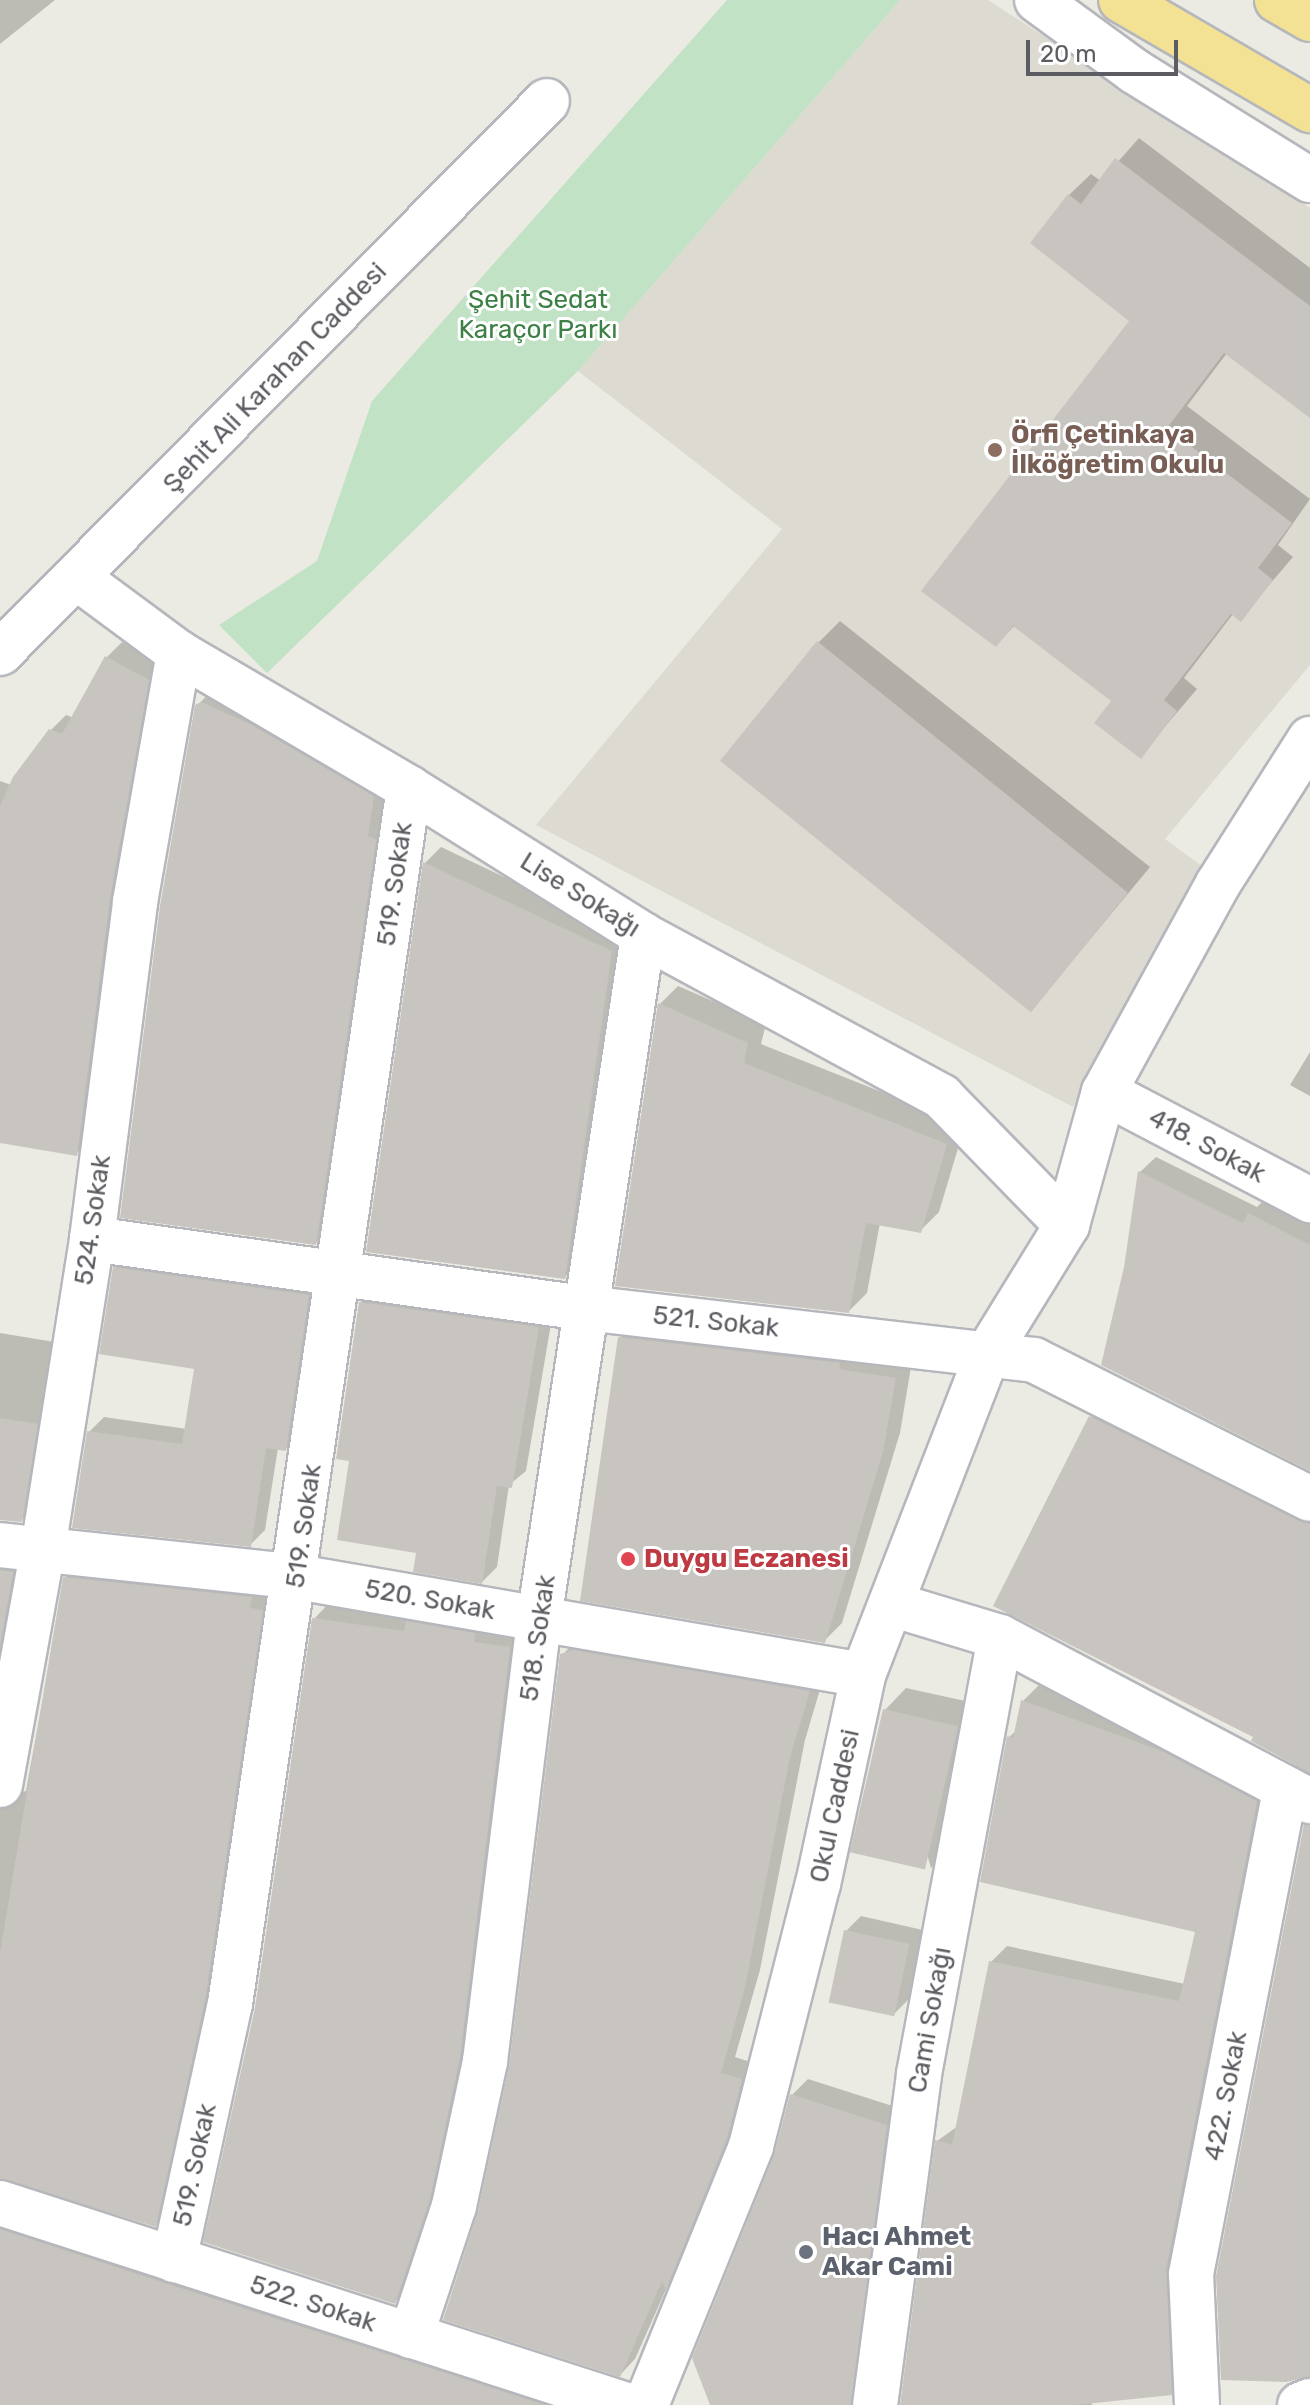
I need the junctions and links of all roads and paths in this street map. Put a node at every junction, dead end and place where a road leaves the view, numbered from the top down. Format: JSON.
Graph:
{"nodes":[{"id":1,"x":1037,"y":0,"type":"edge"},
{"id":2,"x":1121,"y":0,"type":"edge"},
{"id":3,"x":1277,"y":0,"type":"edge"},
{"id":4,"x":1310,"y":19,"type":"edge"},
{"id":5,"x":547,"y":101,"type":"dead end"},
{"id":6,"x":1310,"y":110,"type":"edge"},
{"id":7,"x":1310,"y":180,"type":"edge"},
{"id":8,"x":79,"y":579,"type":"junction"},
{"id":9,"x":0,"y":653,"type":"edge"},
{"id":10,"x":179,"y":653,"type":"junction"},
{"id":11,"x":1310,"y":739,"type":"edge"},
{"id":12,"x":409,"y":788,"type":"junction"},
{"id":13,"x":643,"y":935,"type":"junction"},
{"id":14,"x":1104,"y":1092,"type":"junction"},
{"id":15,"x":1310,"y":1200,"type":"edge"},
{"id":16,"x":1067,"y":1225,"type":"junction"},
{"id":17,"x":92,"y":1239,"type":"junction"},
{"id":18,"x":339,"y":1274,"type":"junction"},
{"id":19,"x":585,"y":1308,"type":"junction"},
{"id":20,"x":988,"y":1353,"type":"junction"},
{"id":21,"x":1310,"y":1499,"type":"edge"},
{"id":22,"x":0,"y":1545,"type":"edge"},
{"id":23,"x":43,"y":1549,"type":"junction"},
{"id":24,"x":297,"y":1577,"type":"junction"},
{"id":25,"x":891,"y":1604,"type":"junction"},
{"id":26,"x":539,"y":1619,"type":"junction"},
{"id":27,"x":1000,"y":1637,"type":"junction"},
{"id":28,"x":863,"y":1675,"type":"junction"},
{"id":29,"x":0,"y":1785,"type":"edge"},
{"id":30,"x":1298,"y":1796,"type":"edge"},
{"id":31,"x":0,"y":2203,"type":"edge"},
{"id":32,"x":174,"y":2260,"type":"junction"},
{"id":33,"x":411,"y":2336,"type":"junction"},
{"id":34,"x":1310,"y":2401,"type":"edge"},
{"id":35,"x":626,"y":2405,"type":"edge"},
{"id":36,"x":646,"y":2405,"type":"edge"},
{"id":37,"x":875,"y":2405,"type":"edge"},
{"id":38,"x":1197,"y":2405,"type":"edge"},
{"id":39,"x":1300,"y":2405,"type":"edge"}],
"edges":[{"from":1,"to":7,"type":"street"},
{"from":2,"to":6,"type":"highway"},
{"from":3,"to":4,"type":"highway"},
{"from":5,"to":8,"type":"street","name":"Şehit Ali Karahan Caddesi"},
{"from":8,"to":9,"type":"street","name":"Şehit Ali Karahan Caddesi"},
{"from":8,"to":10,"type":"street","name":"Lise Sokağı"},
{"from":10,"to":12,"type":"street","name":"Lise Sokağı"},
{"from":10,"to":17,"type":"street","name":"524. Sokak"},
{"from":11,"to":14,"type":"street","name":"Okul Caddesi"},
{"from":12,"to":13,"type":"street","name":"Lise Sokağı"},
{"from":12,"to":18,"type":"street","name":"519. Sokak"},
{"from":13,"to":16,"type":"street","name":"Lise Sokağı"},
{"from":13,"to":19,"type":"street","name":"518. Sokak"},
{"from":14,"to":15,"type":"street","name":"418. Sokak"},
{"from":14,"to":16,"type":"street","name":"Okul Caddesi"},
{"from":16,"to":20,"type":"street","name":"Okul Caddesi"},
{"from":17,"to":18,"type":"street","name":"521. Sokak"},
{"from":17,"to":23,"type":"street","name":"524. Sokak"},
{"from":18,"to":19,"type":"street","name":"521. Sokak"},
{"from":18,"to":24,"type":"street","name":"519. Sokak"},
{"from":19,"to":20,"type":"street","name":"521. Sokak"},
{"from":19,"to":26,"type":"street","name":"518. Sokak"},
{"from":20,"to":21,"type":"street","name":"521. Sokak"},
{"from":20,"to":25,"type":"street","name":"Okul Caddesi"},
{"from":22,"to":23,"type":"street","name":"520. Sokak"},
{"from":23,"to":24,"type":"street","name":"520. Sokak"},
{"from":23,"to":29,"type":"street","name":"524. Sokak"},
{"from":24,"to":26,"type":"street","name":"520. Sokak"},
{"from":24,"to":32,"type":"street","name":"519. Sokak"},
{"from":25,"to":27,"type":"street"},
{"from":25,"to":28,"type":"street","name":"Okul Caddesi"},
{"from":26,"to":28,"type":"street","name":"520. Sokak"},
{"from":26,"to":33,"type":"street","name":"518. Sokak"},
{"from":27,"to":30,"type":"street"},
{"from":27,"to":37,"type":"street","name":"Cami Sokağı"},
{"from":28,"to":36,"type":"street","name":"Okul Caddesi"},
{"from":30,"to":38,"type":"street","name":"422. Sokak"},
{"from":31,"to":32,"type":"street","name":"522. Sokak"},
{"from":32,"to":33,"type":"street","name":"522. Sokak"},
{"from":33,"to":35,"type":"street","name":"522. Sokak"},
{"from":34,"to":39,"type":"street"}]}
